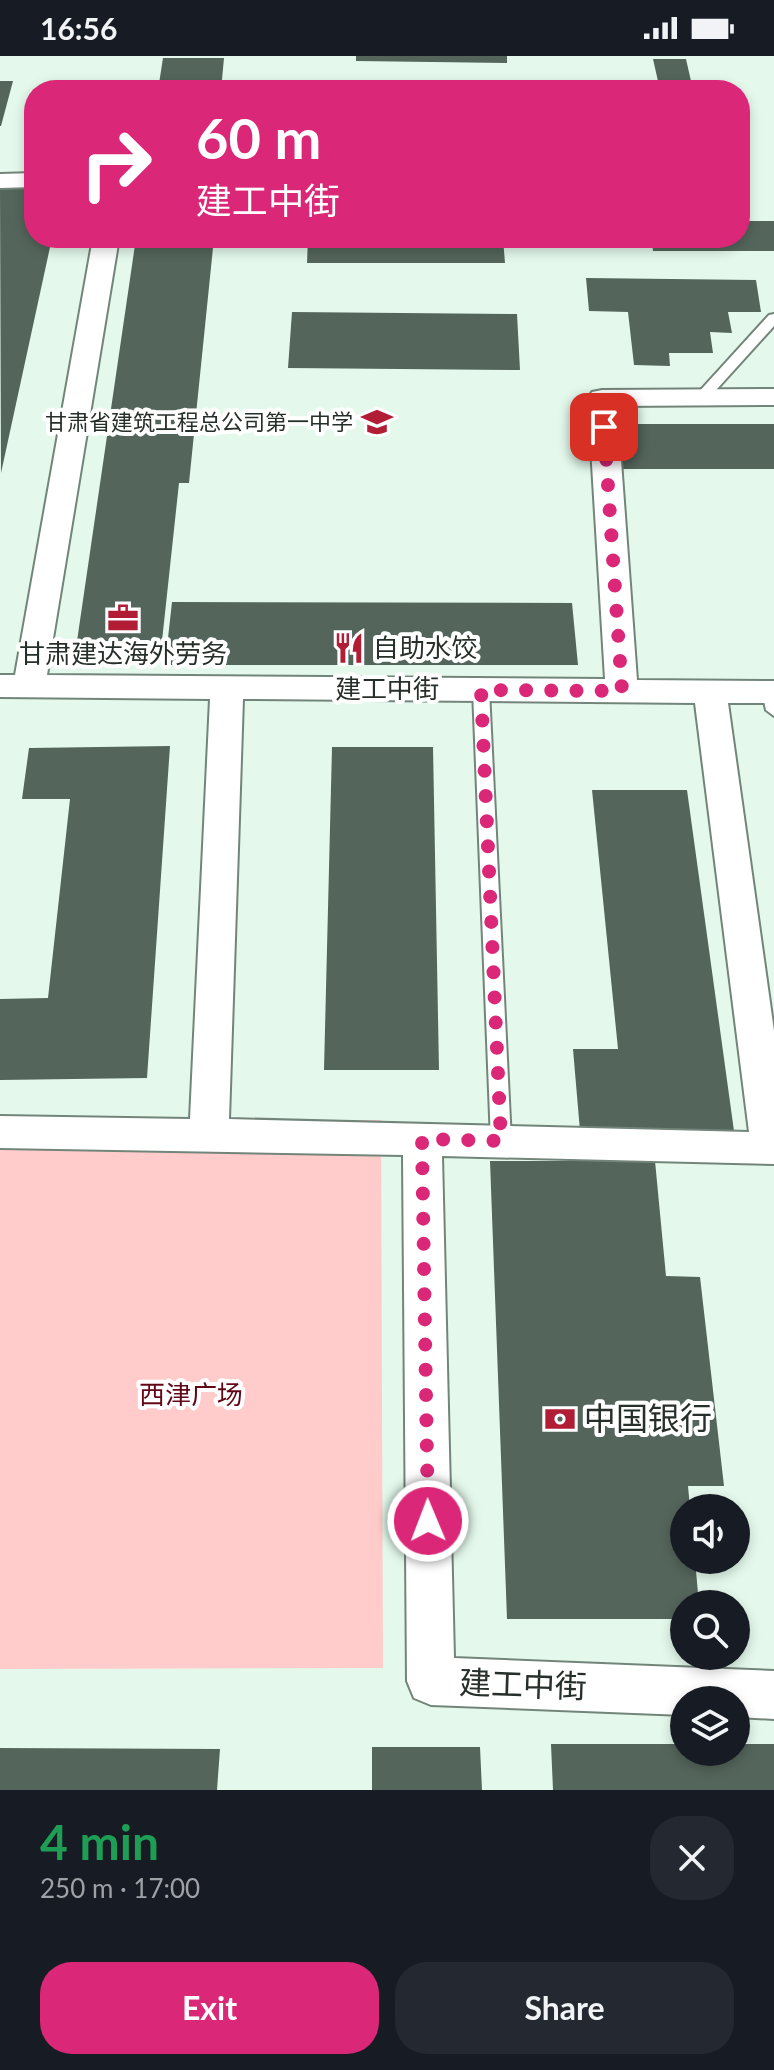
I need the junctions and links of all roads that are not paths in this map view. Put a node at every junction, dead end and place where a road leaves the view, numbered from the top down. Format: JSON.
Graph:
{"nodes":[{"id":1,"x":24,"y":180,"type":"edge"},
{"id":2,"x":0,"y":181,"type":"edge"},
{"id":3,"x":104,"y":248,"type":"edge"},
{"id":4,"x":774,"y":318,"type":"edge"},
{"id":5,"x":702,"y":397,"type":"junction"},
{"id":6,"x":774,"y":397,"type":"edge"},
{"id":7,"x":14,"y":686,"type":"edge"},
{"id":8,"x":227,"y":688,"type":"junction"},
{"id":9,"x":481,"y":690,"type":"junction"},
{"id":10,"x":622,"y":691,"type":"junction"},
{"id":11,"x":710,"y":692,"type":"junction"},
{"id":12,"x":773,"y":698,"type":"edge"},
{"id":13,"x":0,"y":1132,"type":"edge"},
{"id":14,"x":209,"y":1135,"type":"junction"},
{"id":15,"x":422,"y":1139,"type":"junction"},
{"id":16,"x":501,"y":1141,"type":"junction"},
{"id":17,"x":774,"y":1695,"type":"edge"}],
"edges":[{"from":1,"to":2,"type":"street"},
{"from":3,"to":7,"type":"street"},
{"from":4,"to":5,"type":"lane"},
{"from":5,"to":6,"type":"street"},
{"from":5,"to":10,"type":"street"},
{"from":7,"to":8,"type":"street","name":"建工中街"},
{"from":8,"to":9,"type":"street","name":"建工中街"},
{"from":8,"to":14,"type":"street"},
{"from":9,"to":10,"type":"street","name":"建工中街"},
{"from":9,"to":16,"type":"lane"},
{"from":10,"to":11,"type":"street","name":"建工中街"},
{"from":11,"to":12,"type":"street","name":"建工中街"},
{"from":11,"to":16,"type":"street"},
{"from":13,"to":14,"type":"street"},
{"from":14,"to":15,"type":"street"},
{"from":15,"to":16,"type":"street"},
{"from":15,"to":17,"type":"street","name":"建工中街"}]}
